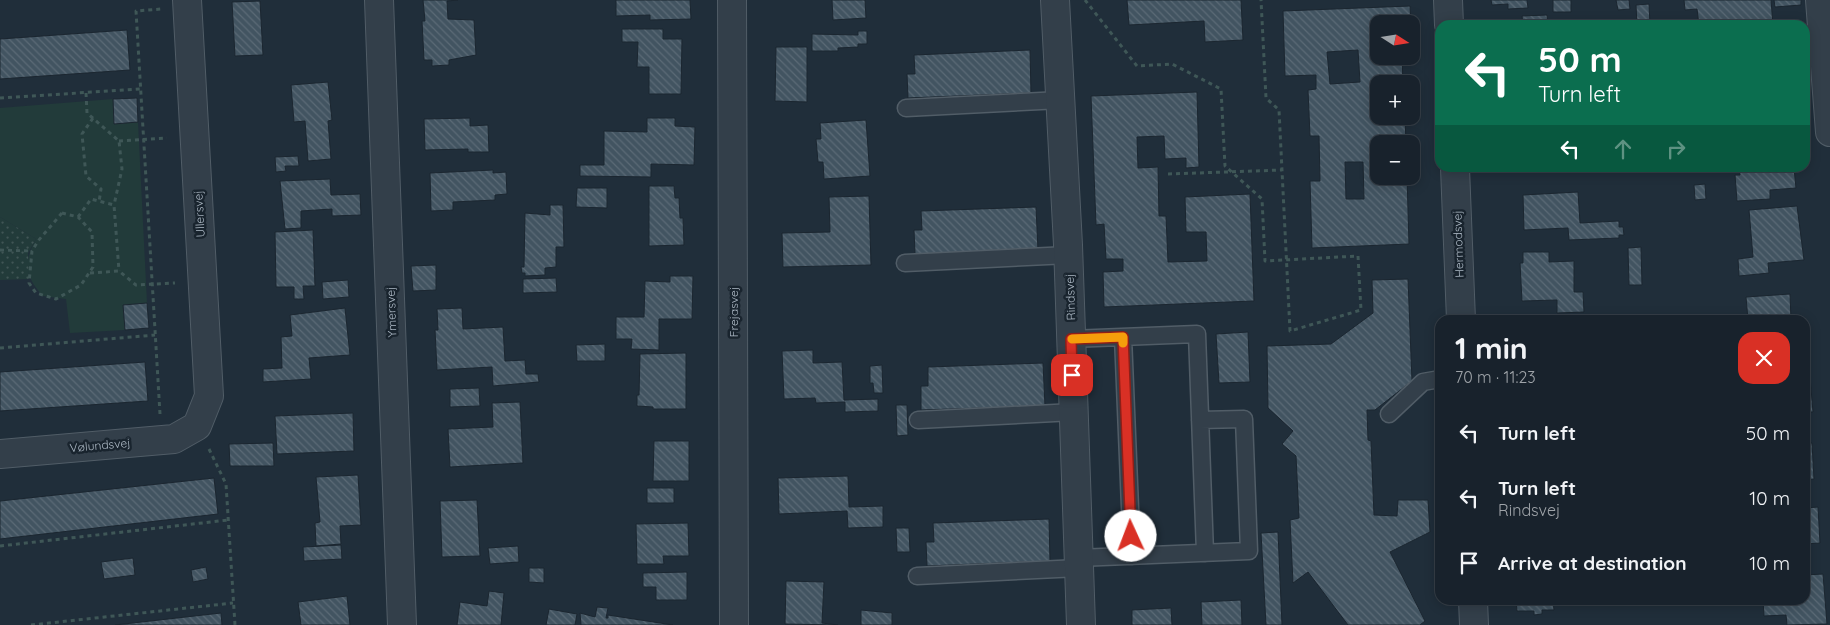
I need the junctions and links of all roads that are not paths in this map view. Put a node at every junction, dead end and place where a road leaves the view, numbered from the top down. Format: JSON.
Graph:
{"nodes":[{"id":1,"x":380,"y":0,"type":"edge"},
{"id":2,"x":732,"y":0,"type":"edge"},
{"id":3,"x":1055,"y":0,"type":"edge"},
{"id":4,"x":1448,"y":0,"type":"edge"},
{"id":5,"x":1820,"y":0,"type":"edge"},
{"id":6,"x":188,"y":4,"type":"edge"},
{"id":7,"x":1449,"y":20,"type":"edge"},
{"id":8,"x":1061,"y":100,"type":"junction"},
{"id":9,"x":906,"y":108,"type":"dead end"},
{"id":10,"x":1830,"y":132,"type":"edge"},
{"id":11,"x":1455,"y":172,"type":"edge"},
{"id":12,"x":1069,"y":255,"type":"junction"},
{"id":13,"x":905,"y":263,"type":"dead end"},
{"id":14,"x":1461,"y":315,"type":"edge"},
{"id":15,"x":1123,"y":337,"type":"junction"},
{"id":16,"x":1071,"y":339,"type":"junction"},
{"id":17,"x":1435,"y":380,"type":"edge"},
{"id":18,"x":1074,"y":412,"type":"junction"},
{"id":19,"x":1389,"y":414,"type":"dead end"},
{"id":20,"x":918,"y":420,"type":"dead end"},
{"id":21,"x":1200,"y":420,"type":"junction"},
{"id":22,"x":197,"y":426,"type":"joint"},
{"id":23,"x":0,"y":454,"type":"edge"},
{"id":24,"x":1205,"y":553,"type":"junction"},
{"id":25,"x":1132,"y":556,"type":"junction"},
{"id":26,"x":1079,"y":563,"type":"junction"},
{"id":27,"x":917,"y":576,"type":"dead end"},
{"id":28,"x":1473,"y":605,"type":"edge"},
{"id":29,"x":402,"y":625,"type":"edge"},
{"id":30,"x":734,"y":625,"type":"edge"},
{"id":31,"x":1081,"y":625,"type":"edge"},
{"id":32,"x":1474,"y":625,"type":"edge"}],
"edges":[{"from":1,"to":29,"type":"street","name":"Ymersvej"},
{"from":2,"to":30,"type":"street","name":"Frejasvej"},
{"from":3,"to":8,"type":"street","name":"Rindsvej"},
{"from":4,"to":7,"type":"street"},
{"from":5,"to":10,"type":"street"},
{"from":6,"to":22,"type":"street","name":"Ullersvej"},
{"from":8,"to":9,"type":"lane"},
{"from":8,"to":12,"type":"street","name":"Rindsvej"},
{"from":11,"to":14,"type":"street","name":"Hermodsvej"},
{"from":12,"to":13,"type":"lane"},
{"from":12,"to":16,"type":"street","name":"Rindsvej"},
{"from":15,"to":16,"type":"lane"},
{"from":15,"to":21,"type":"lane"},
{"from":15,"to":25,"type":"lane"},
{"from":16,"to":18,"type":"street","name":"Rindsvej"},
{"from":17,"to":19,"type":"lane"},
{"from":18,"to":20,"type":"lane"},
{"from":18,"to":26,"type":"street","name":"Rindsvej"},
{"from":21,"to":24,"type":"lane"},
{"from":21,"to":24,"type":"lane"},
{"from":22,"to":23,"type":"street","name":"Vølundsvej"},
{"from":24,"to":25,"type":"lane"},
{"from":25,"to":26,"type":"lane"},
{"from":26,"to":27,"type":"lane"},
{"from":26,"to":31,"type":"street","name":"Rindsvej"},
{"from":28,"to":32,"type":"street"}]}
